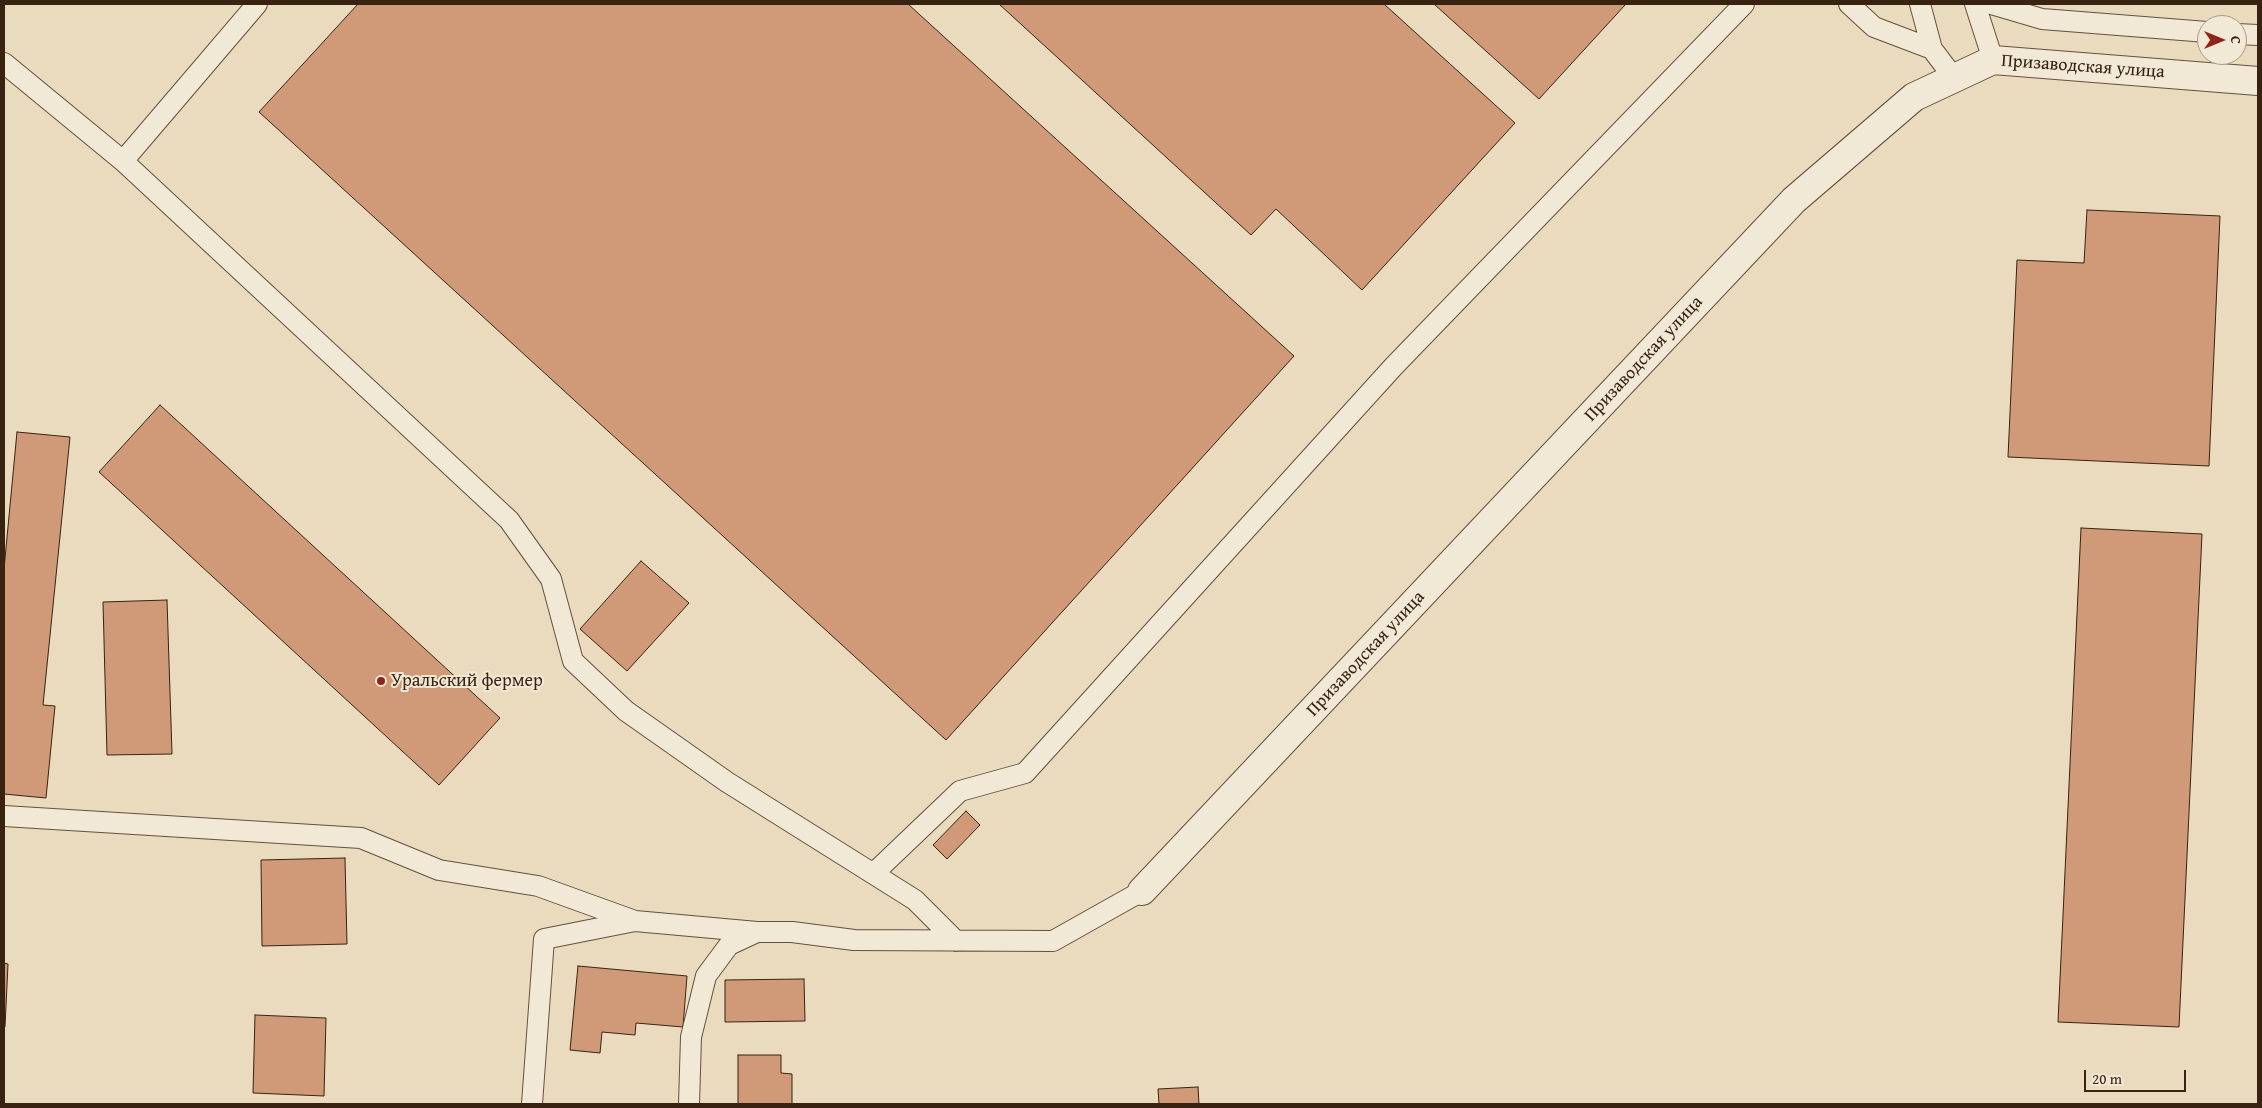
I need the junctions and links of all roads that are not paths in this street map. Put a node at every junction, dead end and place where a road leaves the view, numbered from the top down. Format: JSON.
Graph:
{"nodes":[{"id":1,"x":257,"y":4,"type":"edge"},
{"id":2,"x":1744,"y":4,"type":"edge"},
{"id":3,"x":1849,"y":4,"type":"edge"},
{"id":4,"x":1920,"y":4,"type":"edge"},
{"id":5,"x":1975,"y":4,"type":"edge"},
{"id":6,"x":1991,"y":4,"type":"edge"},
{"id":7,"x":2197,"y":31,"type":"edge"},
{"id":8,"x":1932,"y":49,"type":"junction"},
{"id":9,"x":1993,"y":60,"type":"junction"},
{"id":10,"x":4,"y":63,"type":"edge"},
{"id":11,"x":1954,"y":78,"type":"junction"},
{"id":12,"x":2258,"y":80,"type":"edge"},
{"id":13,"x":123,"y":161,"type":"junction"},
{"id":14,"x":4,"y":816,"type":"edge"},
{"id":15,"x":874,"y":873,"type":"junction"},
{"id":16,"x":1142,"y":891,"type":"joint"},
{"id":17,"x":635,"y":921,"type":"junction"},
{"id":18,"x":757,"y":932,"type":"junction"},
{"id":19,"x":956,"y":940,"type":"junction"},
{"id":20,"x":532,"y":1104,"type":"edge"},
{"id":21,"x":689,"y":1104,"type":"edge"}],
"edges":[{"from":1,"to":13,"type":"lane"},
{"from":2,"to":15,"type":"lane"},
{"from":3,"to":8,"type":"lane"},
{"from":4,"to":8,"type":"lane"},
{"from":5,"to":9,"type":"lane"},
{"from":6,"to":7,"type":"lane"},
{"from":8,"to":11,"type":"lane"},
{"from":9,"to":11,"type":"street","name":"Призаводская улица"},
{"from":9,"to":12,"type":"street","name":"Призаводская улица"},
{"from":10,"to":13,"type":"lane"},
{"from":11,"to":16,"type":"street","name":"Призаводская улица"},
{"from":13,"to":15,"type":"lane"},
{"from":14,"to":17,"type":"lane"},
{"from":15,"to":19,"type":"lane"},
{"from":16,"to":19,"type":"lane"},
{"from":17,"to":18,"type":"lane"},
{"from":17,"to":20,"type":"lane"},
{"from":18,"to":19,"type":"lane"},
{"from":18,"to":21,"type":"lane"}]}
